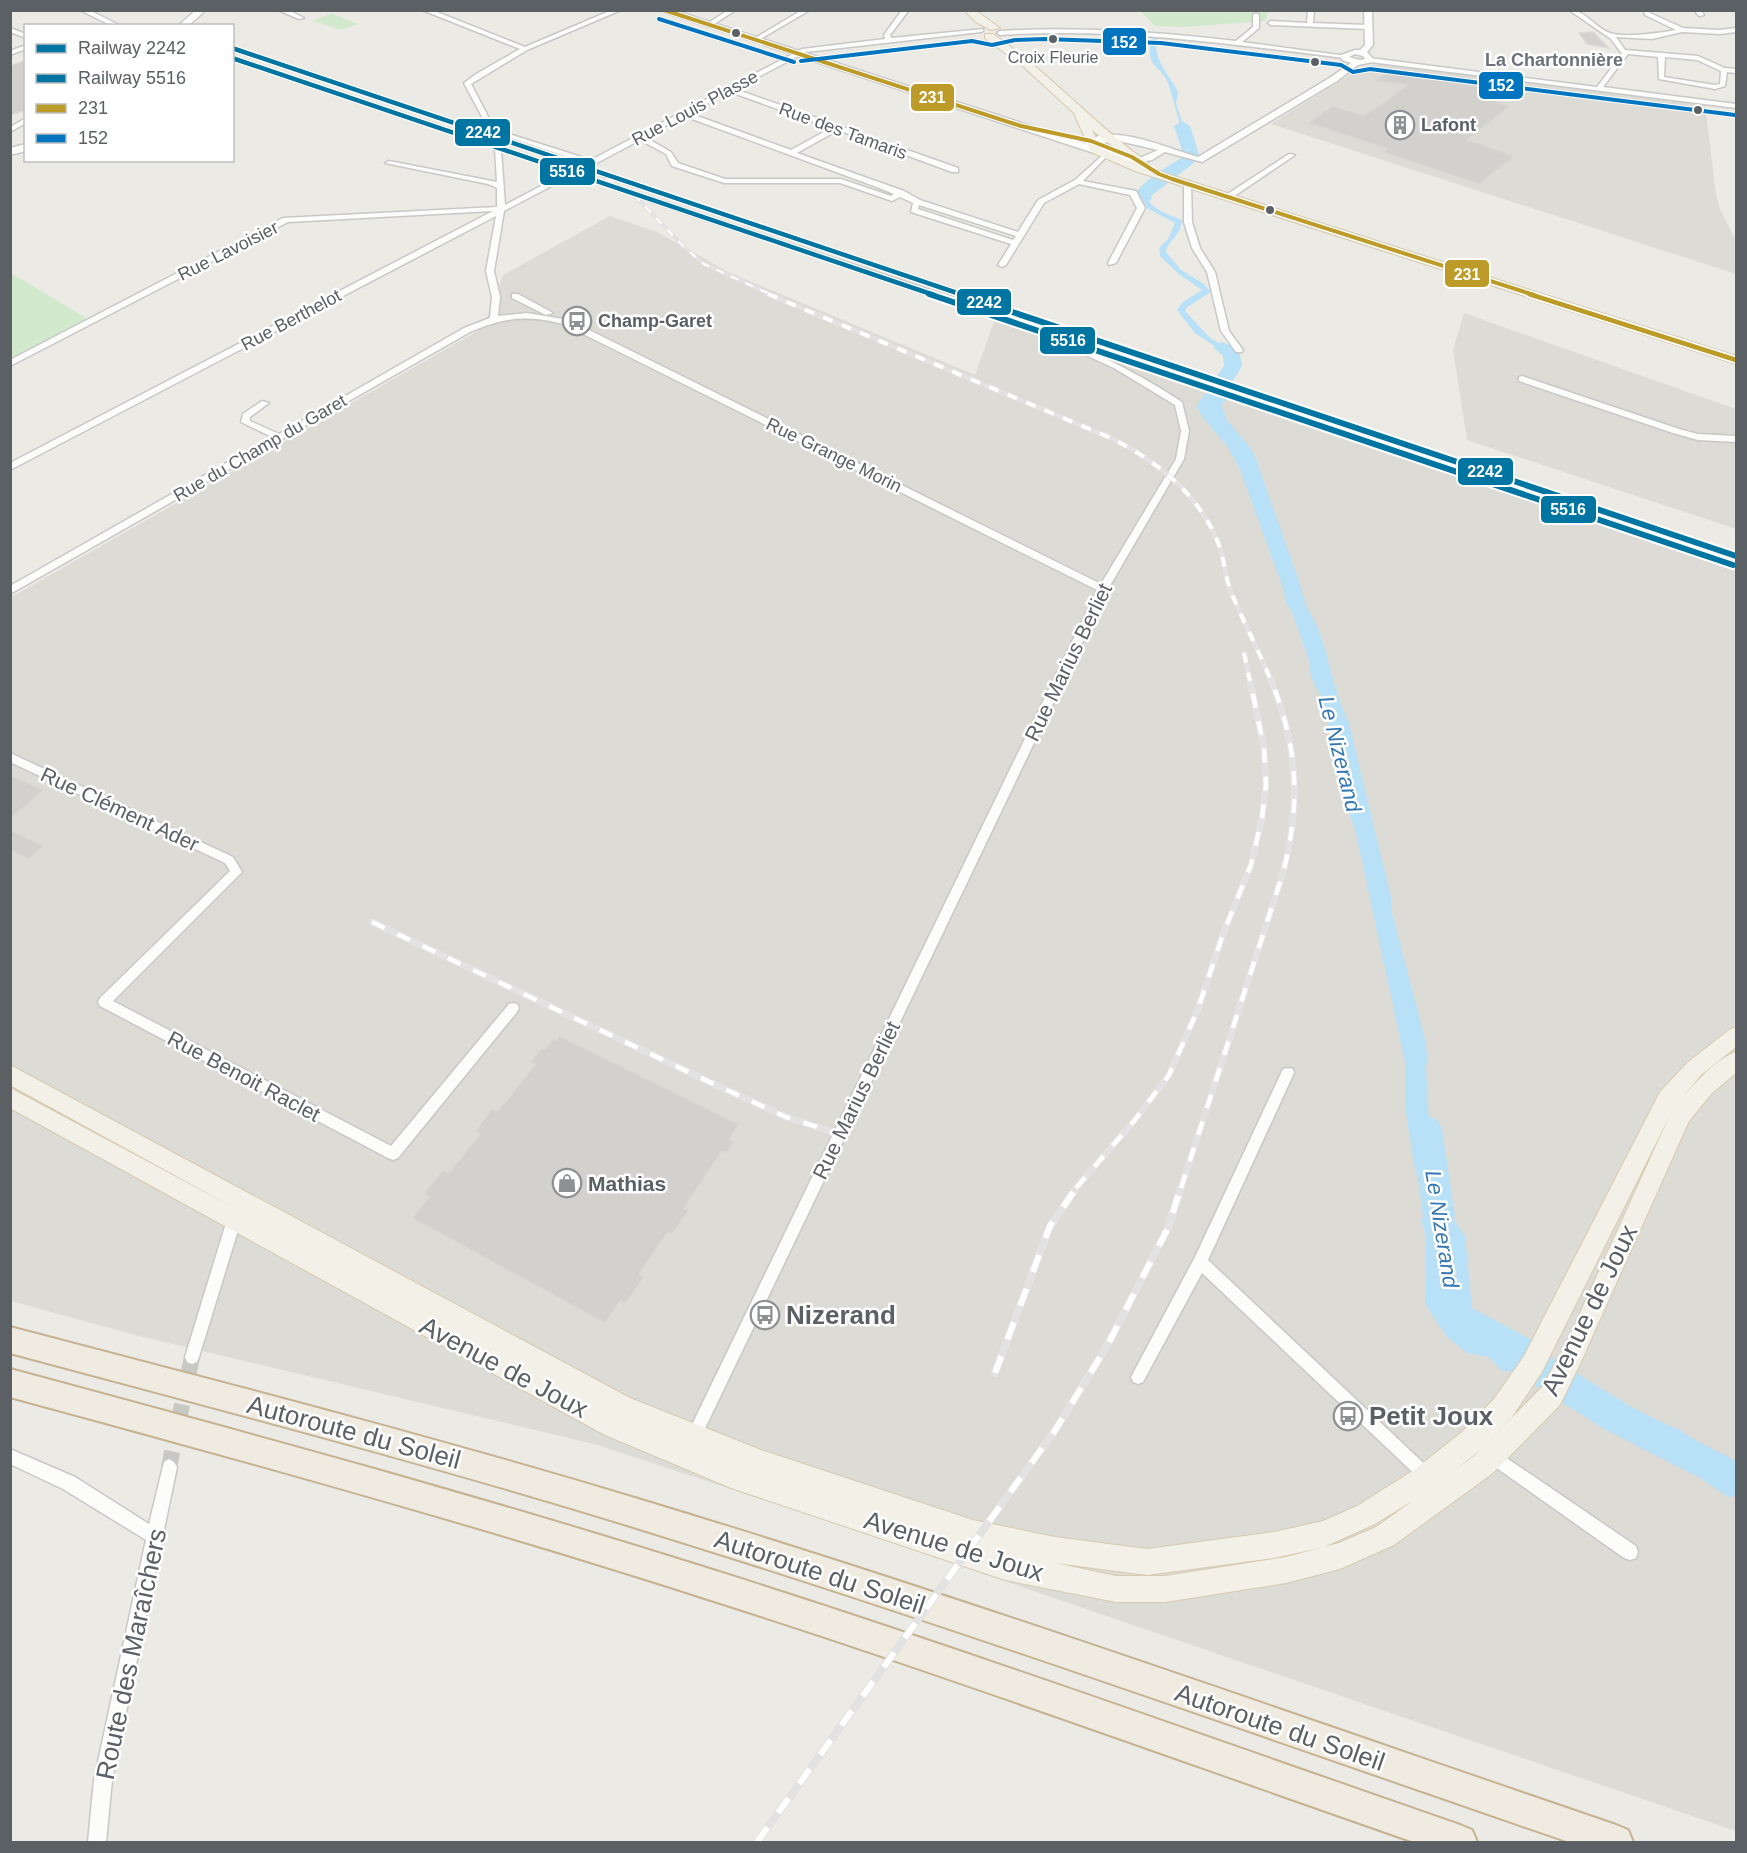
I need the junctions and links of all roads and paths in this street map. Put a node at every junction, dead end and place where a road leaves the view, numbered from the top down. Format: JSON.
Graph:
{"nodes":[{"id":1,"x":83,"y":10,"type":"edge"},
{"id":2,"x":202,"y":10,"type":"edge"},
{"id":3,"x":281,"y":10,"type":"edge"},
{"id":4,"x":425,"y":10,"type":"edge"},
{"id":5,"x":618,"y":10,"type":"edge"},
{"id":6,"x":662,"y":10,"type":"edge"},
{"id":7,"x":733,"y":10,"type":"edge"},
{"id":8,"x":807,"y":10,"type":"edge"},
{"id":9,"x":906,"y":10,"type":"edge"},
{"id":10,"x":969,"y":10,"type":"edge"},
{"id":11,"x":1311,"y":10,"type":"edge"},
{"id":12,"x":1368,"y":10,"type":"edge"},
{"id":13,"x":1572,"y":10,"type":"edge"},
{"id":14,"x":1647,"y":10,"type":"edge"},
{"id":15,"x":1256,"y":15,"type":"dead end"},
{"id":16,"x":301,"y":18,"type":"dead end"},
{"id":17,"x":1271,"y":23,"type":"dead end"},
{"id":18,"x":1310,"y":23,"type":"junction"},
{"id":19,"x":113,"y":24,"type":"edge"},
{"id":20,"x":184,"y":24,"type":"edge"},
{"id":21,"x":709,"y":25,"type":"junction"},
{"id":22,"x":1367,"y":27,"type":"junction"},
{"id":23,"x":1630,"y":27,"type":"dead end"},
{"id":24,"x":1682,"y":30,"type":"junction"},
{"id":25,"x":1737,"y":30,"type":"edge"},
{"id":26,"x":989,"y":32,"type":"junction"},
{"id":27,"x":1608,"y":35,"type":"junction"},
{"id":28,"x":1626,"y":35,"type":"junction"},
{"id":29,"x":888,"y":39,"type":"junction"},
{"id":30,"x":755,"y":40,"type":"junction"},
{"id":31,"x":1238,"y":42,"type":"junction"},
{"id":32,"x":525,"y":49,"type":"junction"},
{"id":33,"x":1624,"y":52,"type":"junction"},
{"id":34,"x":1362,"y":53,"type":"junction"},
{"id":35,"x":797,"y":54,"type":"junction"},
{"id":36,"x":1344,"y":56,"type":"junction"},
{"id":37,"x":1661,"y":56,"type":"junction"},
{"id":38,"x":1370,"y":60,"type":"junction"},
{"id":39,"x":1355,"y":63,"type":"junction"},
{"id":40,"x":1724,"y":70,"type":"junction"},
{"id":41,"x":1737,"y":71,"type":"edge"},
{"id":42,"x":1599,"y":88,"type":"junction"},
{"id":43,"x":731,"y":90,"type":"junction"},
{"id":44,"x":1737,"y":106,"type":"edge"},
{"id":45,"x":1079,"y":111,"type":"junction"},
{"id":46,"x":686,"y":114,"type":"junction"},
{"id":47,"x":837,"y":128,"type":"junction"},
{"id":48,"x":1107,"y":136,"type":"junction"},
{"id":49,"x":640,"y":137,"type":"junction"},
{"id":50,"x":18,"y":138,"type":"edge"},
{"id":51,"x":1097,"y":149,"type":"junction"},
{"id":52,"x":497,"y":150,"type":"dead end"},
{"id":53,"x":1163,"y":150,"type":"junction"},
{"id":54,"x":10,"y":152,"type":"edge"},
{"id":55,"x":793,"y":152,"type":"junction"},
{"id":56,"x":1291,"y":155,"type":"dead end"},
{"id":57,"x":1135,"y":158,"type":"junction"},
{"id":58,"x":389,"y":163,"type":"dead end"},
{"id":59,"x":955,"y":170,"type":"dead end"},
{"id":60,"x":572,"y":173,"type":"dead end"},
{"id":61,"x":1159,"y":174,"type":"junction"},
{"id":62,"x":1078,"y":182,"type":"junction"},
{"id":63,"x":1187,"y":184,"type":"junction"},
{"id":64,"x":501,"y":187,"type":"junction"},
{"id":65,"x":901,"y":193,"type":"junction"},
{"id":66,"x":1227,"y":197,"type":"junction"},
{"id":67,"x":647,"y":199,"type":"dead end"},
{"id":68,"x":501,"y":209,"type":"junction"},
{"id":69,"x":1017,"y":239,"type":"junction"},
{"id":70,"x":1112,"y":263,"type":"dead end"},
{"id":71,"x":1002,"y":265,"type":"dead end"},
{"id":72,"x":515,"y":296,"type":"junction"},
{"id":73,"x":496,"y":297,"type":"junction"},
{"id":74,"x":514,"y":315,"type":"junction"},
{"id":75,"x":494,"y":318,"type":"junction"},
{"id":76,"x":566,"y":322,"type":"junction"},
{"id":77,"x":1239,"y":350,"type":"dead end"},
{"id":78,"x":1737,"y":360,"type":"edge"},
{"id":79,"x":10,"y":363,"type":"edge"},
{"id":80,"x":1522,"y":379,"type":"dead end"},
{"id":81,"x":265,"y":404,"type":"dead end"},
{"id":82,"x":279,"y":437,"type":"junction"},
{"id":83,"x":1737,"y":439,"type":"edge"},
{"id":84,"x":12,"y":466,"type":"edge"},
{"id":85,"x":1103,"y":589,"type":"junction"},
{"id":86,"x":10,"y":591,"type":"edge"},
{"id":87,"x":10,"y":757,"type":"edge"},
{"id":88,"x":230,"y":860,"type":"joint"},
{"id":89,"x":513,"y":1008,"type":"dead end"},
{"id":90,"x":1737,"y":1036,"type":"edge"},
{"id":91,"x":1737,"y":1061,"type":"edge"},
{"id":92,"x":1288,"y":1073,"type":"dead end"},
{"id":93,"x":10,"y":1074,"type":"edge"},
{"id":94,"x":10,"y":1097,"type":"edge"},
{"id":95,"x":241,"y":1212,"type":"junction"},
{"id":96,"x":1200,"y":1262,"type":"junction"},
{"id":97,"x":10,"y":1340,"type":"edge"},
{"id":98,"x":192,"y":1357,"type":"tunnel mouth"},
{"id":99,"x":1138,"y":1377,"type":"dead end"},
{"id":100,"x":10,"y":1383,"type":"edge"},
{"id":101,"x":1471,"y":1441,"type":"junction"},
{"id":102,"x":689,"y":1447,"type":"junction"},
{"id":103,"x":10,"y":1456,"type":"edge"},
{"id":104,"x":1492,"y":1457,"type":"junction"},
{"id":105,"x":169,"y":1467,"type":"tunnel mouth"},
{"id":106,"x":1437,"y":1485,"type":"junction"},
{"id":107,"x":155,"y":1537,"type":"junction"},
{"id":108,"x":1630,"y":1552,"type":"dead end"},
{"id":109,"x":97,"y":1842,"type":"edge"},
{"id":110,"x":1460,"y":1842,"type":"edge"},
{"id":111,"x":1616,"y":1842,"type":"edge"}],
"edges":[{"from":1,"to":19,"type":"street"},
{"from":2,"to":20,"type":"main road"},
{"from":3,"to":16,"type":"street"},
{"from":4,"to":32,"type":"street"},
{"from":5,"to":32,"type":"street"},
{"from":6,"to":21,"type":"main road"},
{"from":7,"to":21,"type":"street"},
{"from":8,"to":30,"type":"street"},
{"from":9,"to":29,"type":"street"},
{"from":10,"to":26,"type":"main road"},
{"from":11,"to":18,"type":"street"},
{"from":12,"to":22,"type":"street"},
{"from":13,"to":27,"type":"street"},
{"from":14,"to":24,"type":"street"},
{"from":15,"to":31,"type":"street"},
{"from":17,"to":18,"type":"street"},
{"from":18,"to":22,"type":"street"},
{"from":21,"to":30,"type":"main road"},
{"from":22,"to":34,"type":"street"},
{"from":23,"to":28,"type":"street"},
{"from":24,"to":25,"type":"street"},
{"from":24,"to":28,"type":"street"},
{"from":26,"to":29,"type":"street","name":"Rue Louis Plasse"},
{"from":26,"to":31,"type":"street","name":"Rue Louis Plasse"},
{"from":26,"to":45,"type":"main road"},
{"from":27,"to":28,"type":"street"},
{"from":27,"to":33,"type":"street"},
{"from":29,"to":35,"type":"street","name":"Rue Louis Plasse"},
{"from":30,"to":35,"type":"main road"},
{"from":31,"to":36,"type":"street","name":"Rue Louis Plasse"},
{"from":32,"to":49,"type":"street","name":"Rue Louis Plasse"},
{"from":33,"to":37,"type":"street"},
{"from":33,"to":42,"type":"street"},
{"from":34,"to":36,"type":"street"},
{"from":34,"to":38,"type":"street"},
{"from":35,"to":43,"type":"street","name":"Rue Louis Plasse"},
{"from":35,"to":51,"type":"main road"},
{"from":36,"to":39,"type":"street"},
{"from":37,"to":40,"type":"street"},
{"from":37,"to":40,"type":"street"},
{"from":38,"to":39,"type":"street"},
{"from":38,"to":42,"type":"street"},
{"from":39,"to":53,"type":"street"},
{"from":40,"to":41,"type":"street"},
{"from":42,"to":44,"type":"street"},
{"from":43,"to":46,"type":"street","name":"Rue Louis Plasse"},
{"from":43,"to":47,"type":"street","name":"Rue des Tamaris"},
{"from":45,"to":48,"type":"main road"},
{"from":45,"to":51,"type":"main road"},
{"from":46,"to":49,"type":"street","name":"Rue Louis Plasse"},
{"from":46,"to":55,"type":"street"},
{"from":47,"to":55,"type":"street"},
{"from":47,"to":59,"type":"street","name":"Rue des Tamaris"},
{"from":48,"to":51,"type":"street"},
{"from":48,"to":53,"type":"street"},
{"from":48,"to":57,"type":"main road"},
{"from":49,"to":65,"type":"street"},
{"from":50,"to":54,"type":"main road"},
{"from":51,"to":57,"type":"main road"},
{"from":51,"to":57,"type":"street"},
{"from":51,"to":61,"type":"main road"},
{"from":51,"to":62,"type":"street"},
{"from":52,"to":64,"type":"street"},
{"from":53,"to":57,"type":"street"},
{"from":55,"to":65,"type":"street"},
{"from":56,"to":66,"type":"street"},
{"from":57,"to":61,"type":"main road"},
{"from":58,"to":64,"type":"street"},
{"from":60,"to":68,"type":"street","name":"Rue Berthelot"},
{"from":61,"to":63,"type":"main road"},
{"from":62,"to":69,"type":"street"},
{"from":62,"to":70,"type":"street"},
{"from":63,"to":66,"type":"main road"},
{"from":63,"to":77,"type":"street"},
{"from":64,"to":68,"type":"street"},
{"from":65,"to":69,"type":"street"},
{"from":66,"to":78,"type":"main road"},
{"from":67,"to":85,"type":"street","name":"Rue Marius Berliet"},
{"from":68,"to":73,"type":"street"},
{"from":68,"to":79,"type":"street","name":"Rue Lavoisier"},
{"from":68,"to":84,"type":"street","name":"Rue Berthelot"},
{"from":69,"to":71,"type":"street"},
{"from":72,"to":73,"type":"street"},
{"from":72,"to":74,"type":"street"},
{"from":72,"to":76,"type":"street","name":"Rue Grange Morin"},
{"from":73,"to":75,"type":"street"},
{"from":74,"to":75,"type":"street","name":"Rue du Champ du Garet"},
{"from":74,"to":76,"type":"street","name":"Rue Grange Morin"},
{"from":75,"to":82,"type":"street","name":"Rue du Champ du Garet"},
{"from":76,"to":85,"type":"street","name":"Rue Grange Morin"},
{"from":80,"to":83,"type":"street"},
{"from":81,"to":82,"type":"street"},
{"from":82,"to":86,"type":"street","name":"Rue du Champ du Garet"},
{"from":85,"to":102,"type":"street","name":"Rue Marius Berliet"},
{"from":87,"to":88,"type":"street","name":"Rue Clément Ader"},
{"from":88,"to":89,"type":"street","name":"Rue Benoit Raclet"},
{"from":90,"to":101,"type":"main road","name":"Avenue de Joux"},
{"from":91,"to":104,"type":"main road","name":"Avenue de Joux"},
{"from":92,"to":96,"type":"street"},
{"from":93,"to":95,"type":"main road","name":"Avenue de Joux"},
{"from":94,"to":95,"type":"main road","name":"Avenue de Joux"},
{"from":95,"to":98,"type":"street"},
{"from":95,"to":102,"type":"main road","name":"Avenue de Joux"},
{"from":96,"to":99,"type":"street"},
{"from":96,"to":106,"type":"street"},
{"from":97,"to":111,"type":"highway","name":"Autoroute du Soleil"},
{"from":100,"to":110,"type":"highway","name":"Autoroute du Soleil"},
{"from":101,"to":104,"type":"street"},
{"from":101,"to":106,"type":"main road","name":"Avenue de Joux"},
{"from":102,"to":106,"type":"main road","name":"Avenue de Joux"},
{"from":103,"to":107,"type":"street"},
{"from":104,"to":106,"type":"main road","name":"Avenue de Joux"},
{"from":104,"to":108,"type":"street"},
{"from":105,"to":107,"type":"street","name":"Route des Maraîchers"},
{"from":107,"to":109,"type":"street","name":"Route des Maraîchers"}]}
